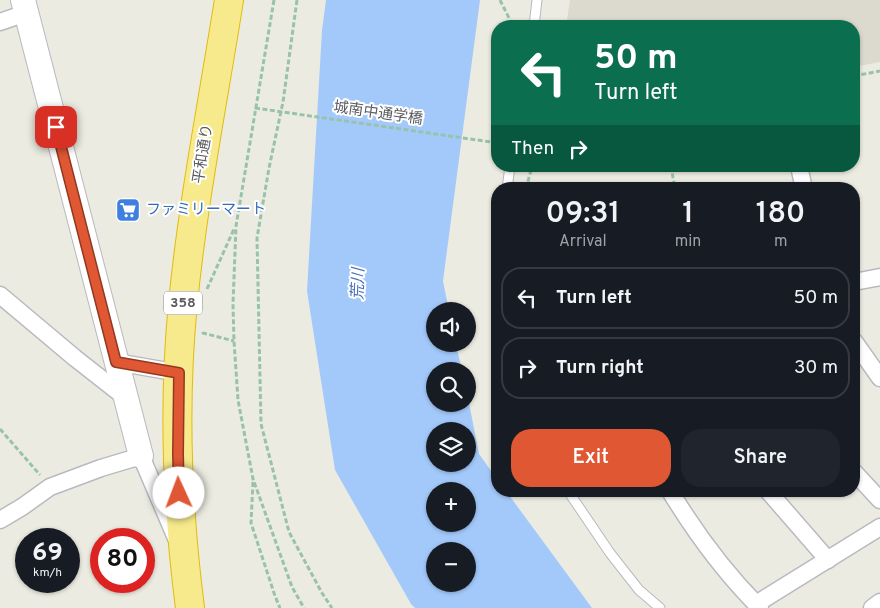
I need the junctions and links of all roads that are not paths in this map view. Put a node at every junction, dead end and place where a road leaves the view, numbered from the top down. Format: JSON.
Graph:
{"nodes":[{"id":1,"x":230,"y":0,"type":"edge"},
{"id":2,"x":537,"y":0,"type":"edge"},
{"id":3,"x":25,"y":6,"type":"edge"},
{"id":4,"x":535,"y":20,"type":"edge"},
{"id":5,"x":0,"y":22,"type":"edge"},
{"id":6,"x":880,"y":276,"type":"edge"},
{"id":7,"x":860,"y":281,"type":"edge"},
{"id":8,"x":0,"y":295,"type":"edge"},
{"id":9,"x":860,"y":346,"type":"edge"},
{"id":10,"x":872,"y":357,"type":"edge"},
{"id":11,"x":116,"y":362,"type":"junction"},
{"id":12,"x":179,"y":373,"type":"junction"},
{"id":13,"x":880,"y":378,"type":"edge"},
{"id":14,"x":126,"y":398,"type":"junction"},
{"id":15,"x":141,"y":456,"type":"junction"},
{"id":16,"x":860,"y":478,"type":"edge"},
{"id":17,"x":572,"y":497,"type":"edge"},
{"id":18,"x":674,"y":497,"type":"edge"},
{"id":19,"x":773,"y":497,"type":"edge"},
{"id":20,"x":880,"y":500,"type":"edge"},
{"id":21,"x":0,"y":520,"type":"edge"},
{"id":22,"x":880,"y":527,"type":"edge"},
{"id":23,"x":183,"y":555,"type":"junction"},
{"id":24,"x":828,"y":560,"type":"junction"},
{"id":25,"x":880,"y":602,"type":"edge"},
{"id":26,"x":758,"y":606,"type":"edge"},
{"id":27,"x":190,"y":608,"type":"edge"},
{"id":28,"x":660,"y":608,"type":"edge"},
{"id":29,"x":872,"y":608,"type":"edge"}],
"edges":[{"from":1,"to":12,"type":"highway","name":"平和通り","number":"358"},
{"from":2,"to":4,"type":"lane"},
{"from":3,"to":5,"type":"street"},
{"from":3,"to":11,"type":"street"},
{"from":6,"to":7,"type":"street"},
{"from":8,"to":14,"type":"street"},
{"from":9,"to":10,"type":"street"},
{"from":10,"to":13,"type":"street"},
{"from":11,"to":12,"type":"street"},
{"from":11,"to":14,"type":"street"},
{"from":12,"to":23,"type":"highway","name":"平和通り","number":"358"},
{"from":14,"to":15,"type":"street"},
{"from":15,"to":21,"type":"street"},
{"from":15,"to":23,"type":"street"},
{"from":16,"to":20,"type":"street"},
{"from":17,"to":28,"type":"lane"},
{"from":18,"to":26,"type":"street"},
{"from":19,"to":24,"type":"street"},
{"from":22,"to":24,"type":"street"},
{"from":23,"to":27,"type":"highway","name":"平和通り","number":"358"},
{"from":24,"to":26,"type":"street"},
{"from":25,"to":29,"type":"street"}]}
